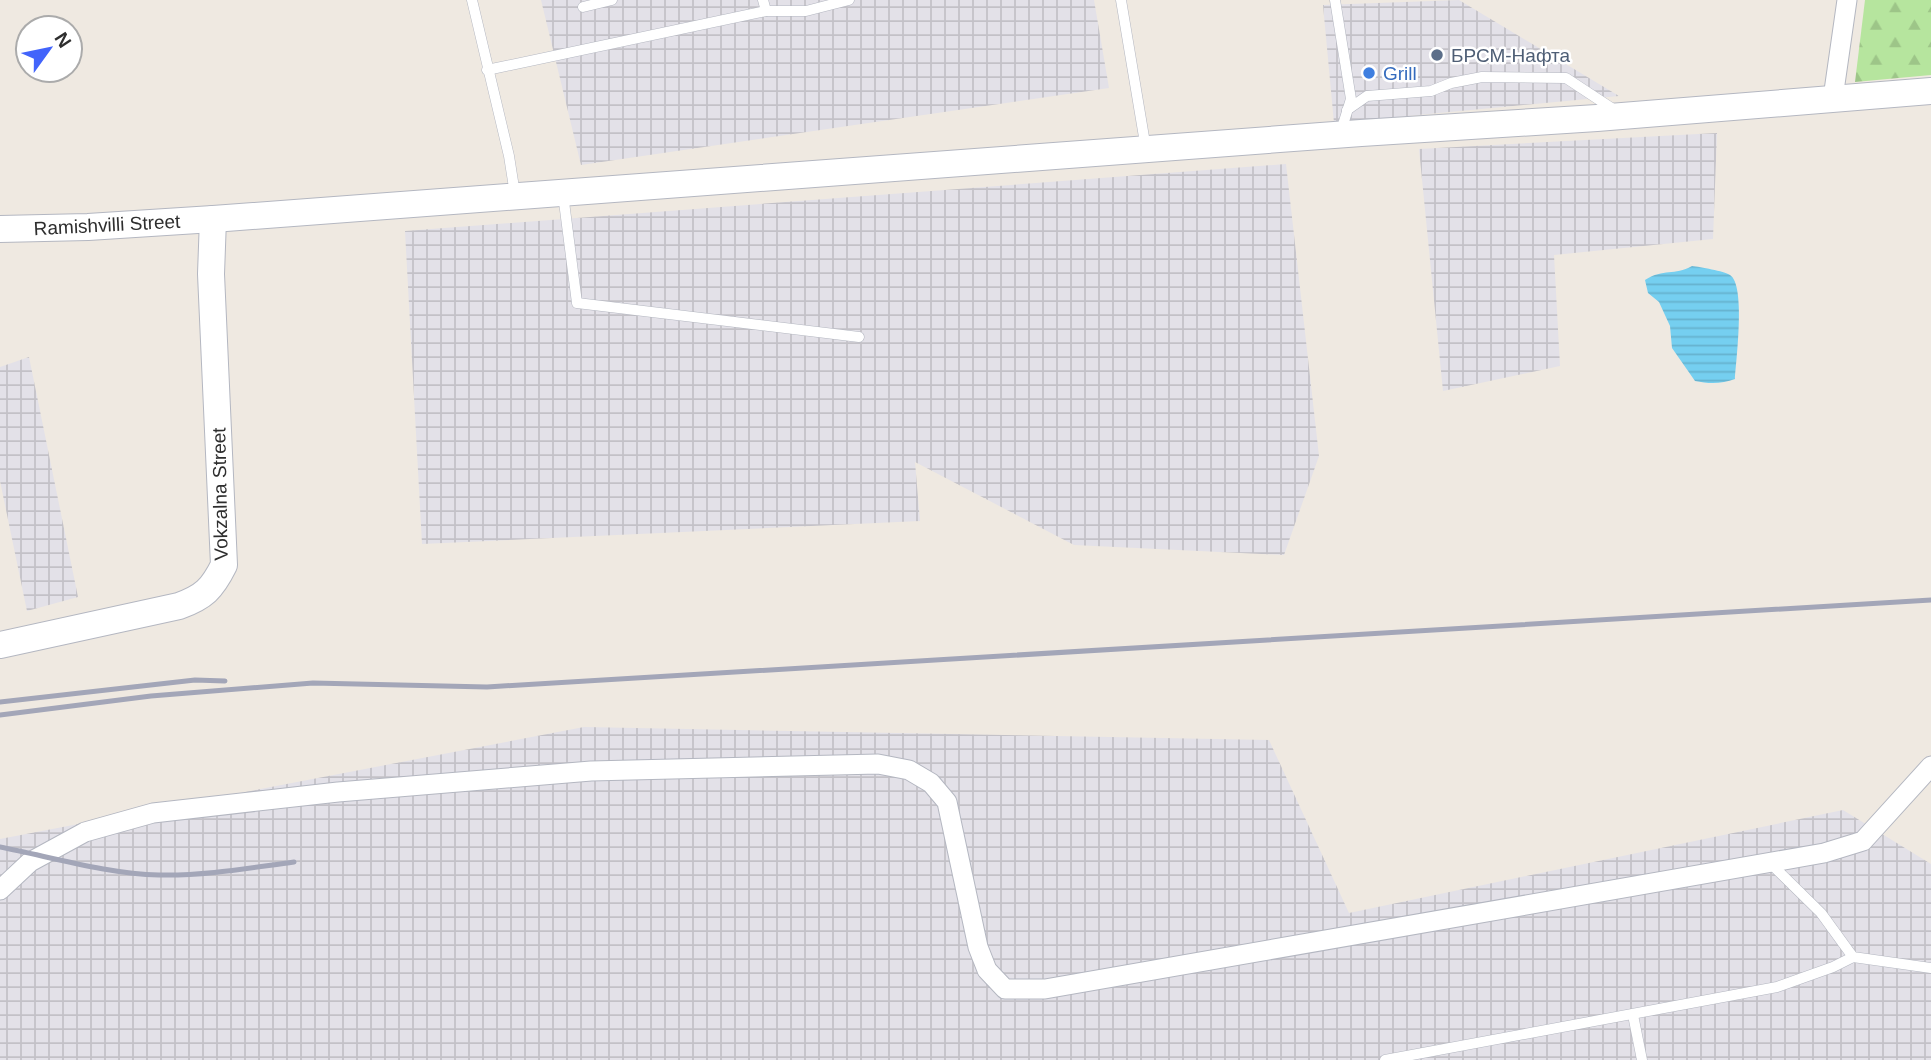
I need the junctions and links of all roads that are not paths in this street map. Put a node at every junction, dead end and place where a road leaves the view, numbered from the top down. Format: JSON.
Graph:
{"nodes":[{"id":1,"x":472,"y":0,"type":"edge"},
{"id":2,"x":612,"y":0,"type":"edge"},
{"id":3,"x":849,"y":0,"type":"edge"},
{"id":4,"x":1121,"y":0,"type":"edge"},
{"id":5,"x":1335,"y":0,"type":"edge"},
{"id":6,"x":1847,"y":0,"type":"edge"},
{"id":7,"x":765,"y":5,"type":"edge"},
{"id":8,"x":583,"y":7,"type":"dead end"},
{"id":9,"x":487,"y":70,"type":"junction"},
{"id":10,"x":1931,"y":91,"type":"edge"},
{"id":11,"x":1833,"y":98,"type":"junction"},
{"id":12,"x":1347,"y":110,"type":"junction"},
{"id":13,"x":1626,"y":116,"type":"junction"},
{"id":14,"x":1340,"y":135,"type":"junction"},
{"id":15,"x":1146,"y":149,"type":"junction"},
{"id":16,"x":563,"y":193,"type":"junction"},
{"id":17,"x":515,"y":197,"type":"junction"},
{"id":18,"x":213,"y":219,"type":"junction"},
{"id":19,"x":0,"y":229,"type":"edge"},
{"id":20,"x":859,"y":338,"type":"dead end"},
{"id":21,"x":0,"y":645,"type":"edge"},
{"id":22,"x":1931,"y":766,"type":"edge"},
{"id":23,"x":1770,"y":863,"type":"junction"},
{"id":24,"x":0,"y":890,"type":"edge"},
{"id":25,"x":1853,"y":957,"type":"junction"},
{"id":26,"x":1931,"y":968,"type":"edge"},
{"id":27,"x":1633,"y":1015,"type":"junction"},
{"id":28,"x":1385,"y":1060,"type":"edge"},
{"id":29,"x":1642,"y":1060,"type":"edge"}],
"edges":[{"from":1,"to":9,"type":"lane"},
{"from":2,"to":8,"type":"lane"},
{"from":3,"to":7,"type":"lane"},
{"from":4,"to":15,"type":"lane"},
{"from":5,"to":12,"type":"lane"},
{"from":6,"to":11,"type":"street"},
{"from":7,"to":9,"type":"lane"},
{"from":9,"to":17,"type":"lane"},
{"from":10,"to":11,"type":"main road","name":"Ramishvilli Street"},
{"from":11,"to":13,"type":"main road","name":"Ramishvilli Street"},
{"from":12,"to":13,"type":"lane"},
{"from":12,"to":14,"type":"lane"},
{"from":13,"to":14,"type":"main road","name":"Ramishvilli Street"},
{"from":14,"to":15,"type":"main road","name":"Ramishvilli Street"},
{"from":15,"to":16,"type":"main road","name":"Ramishvilli Street"},
{"from":16,"to":17,"type":"main road","name":"Ramishvilli Street"},
{"from":16,"to":20,"type":"lane"},
{"from":17,"to":18,"type":"main road","name":"Ramishvilli Street"},
{"from":18,"to":19,"type":"main road","name":"Ramishvilli Street"},
{"from":18,"to":21,"type":"main road","name":"Vokzalna Street"},
{"from":22,"to":23,"type":"street"},
{"from":23,"to":24,"type":"street"},
{"from":23,"to":25,"type":"lane"},
{"from":25,"to":26,"type":"lane"},
{"from":25,"to":27,"type":"lane"},
{"from":27,"to":28,"type":"lane"},
{"from":27,"to":29,"type":"lane"}]}
